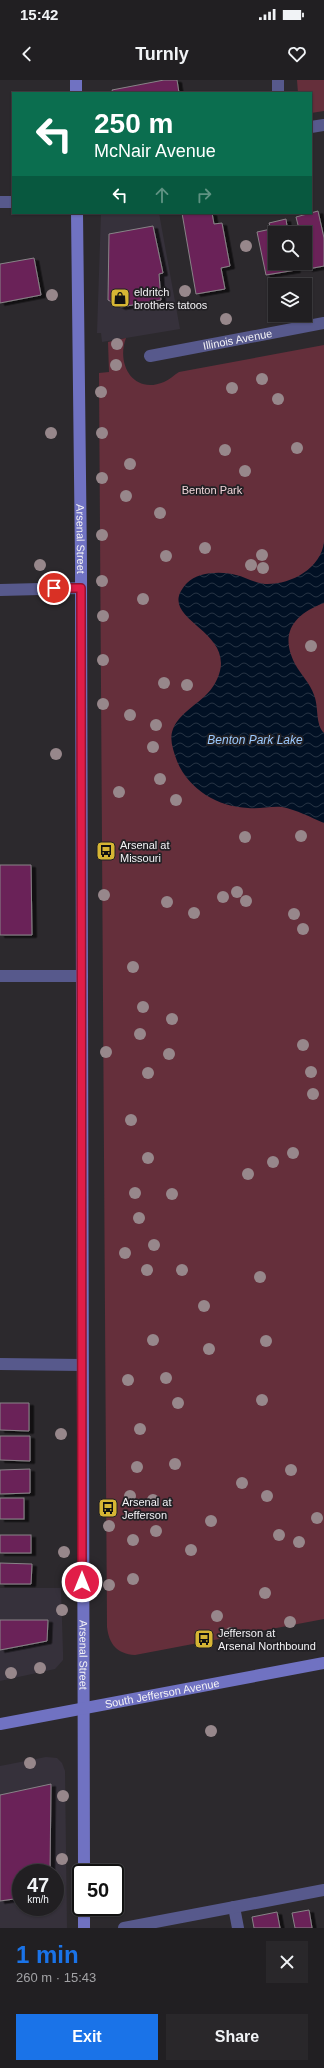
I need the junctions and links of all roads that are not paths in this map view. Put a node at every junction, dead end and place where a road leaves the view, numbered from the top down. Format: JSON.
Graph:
{"nodes":[{"id":1,"x":76,"y":80,"type":"edge"},
{"id":2,"x":278,"y":80,"type":"edge"},
{"id":3,"x":76,"y":92,"type":"edge"},
{"id":4,"x":278,"y":92,"type":"edge"},
{"id":5,"x":324,"y":125,"type":"edge"},
{"id":6,"x":312,"y":127,"type":"edge"},
{"id":7,"x":0,"y":202,"type":"edge"},
{"id":8,"x":12,"y":202,"type":"edge"},
{"id":9,"x":77,"y":214,"type":"edge"},
{"id":10,"x":324,"y":323,"type":"edge"},
{"id":11,"x":150,"y":356,"type":"dead end"},
{"id":12,"x":81,"y":588,"type":"junction"},
{"id":13,"x":0,"y":590,"type":"edge"},
{"id":14,"x":0,"y":976,"type":"edge"},
{"id":15,"x":82,"y":976,"type":"junction"},
{"id":16,"x":0,"y":1364,"type":"edge"},
{"id":17,"x":82,"y":1365,"type":"junction"},
{"id":18,"x":324,"y":1663,"type":"edge"},
{"id":19,"x":82,"y":1709,"type":"junction"},
{"id":20,"x":0,"y":1724,"type":"edge"},
{"id":21,"x":84,"y":1864,"type":"edge"},
{"id":22,"x":324,"y":1890,"type":"edge"},
{"id":23,"x":234,"y":1907,"type":"junction"},
{"id":24,"x":84,"y":1916,"type":"edge"},
{"id":25,"x":84,"y":1928,"type":"edge"},
{"id":26,"x":124,"y":1928,"type":"edge"},
{"id":27,"x":238,"y":1928,"type":"edge"}],
"edges":[{"from":1,"to":3,"type":"main road"},
{"from":2,"to":4,"type":"street"},
{"from":5,"to":6,"type":"street"},
{"from":7,"to":8,"type":"street"},
{"from":9,"to":12,"type":"main road","name":"Arsenal Street"},
{"from":10,"to":11,"type":"street","name":"Illinois Avenue"},
{"from":12,"to":13,"type":"street"},
{"from":12,"to":15,"type":"main road","name":"Arsenal Street"},
{"from":14,"to":15,"type":"street"},
{"from":15,"to":17,"type":"main road","name":"Arsenal Street"},
{"from":16,"to":17,"type":"street"},
{"from":17,"to":19,"type":"main road","name":"Arsenal Street"},
{"from":18,"to":19,"type":"main road","name":"South Jefferson Avenue"},
{"from":19,"to":20,"type":"main road","name":"South Jefferson Avenue"},
{"from":19,"to":21,"type":"main road","name":"Arsenal Street"},
{"from":22,"to":23,"type":"street"},
{"from":23,"to":26,"type":"street"},
{"from":23,"to":27,"type":"street"},
{"from":24,"to":25,"type":"main road"}]}
